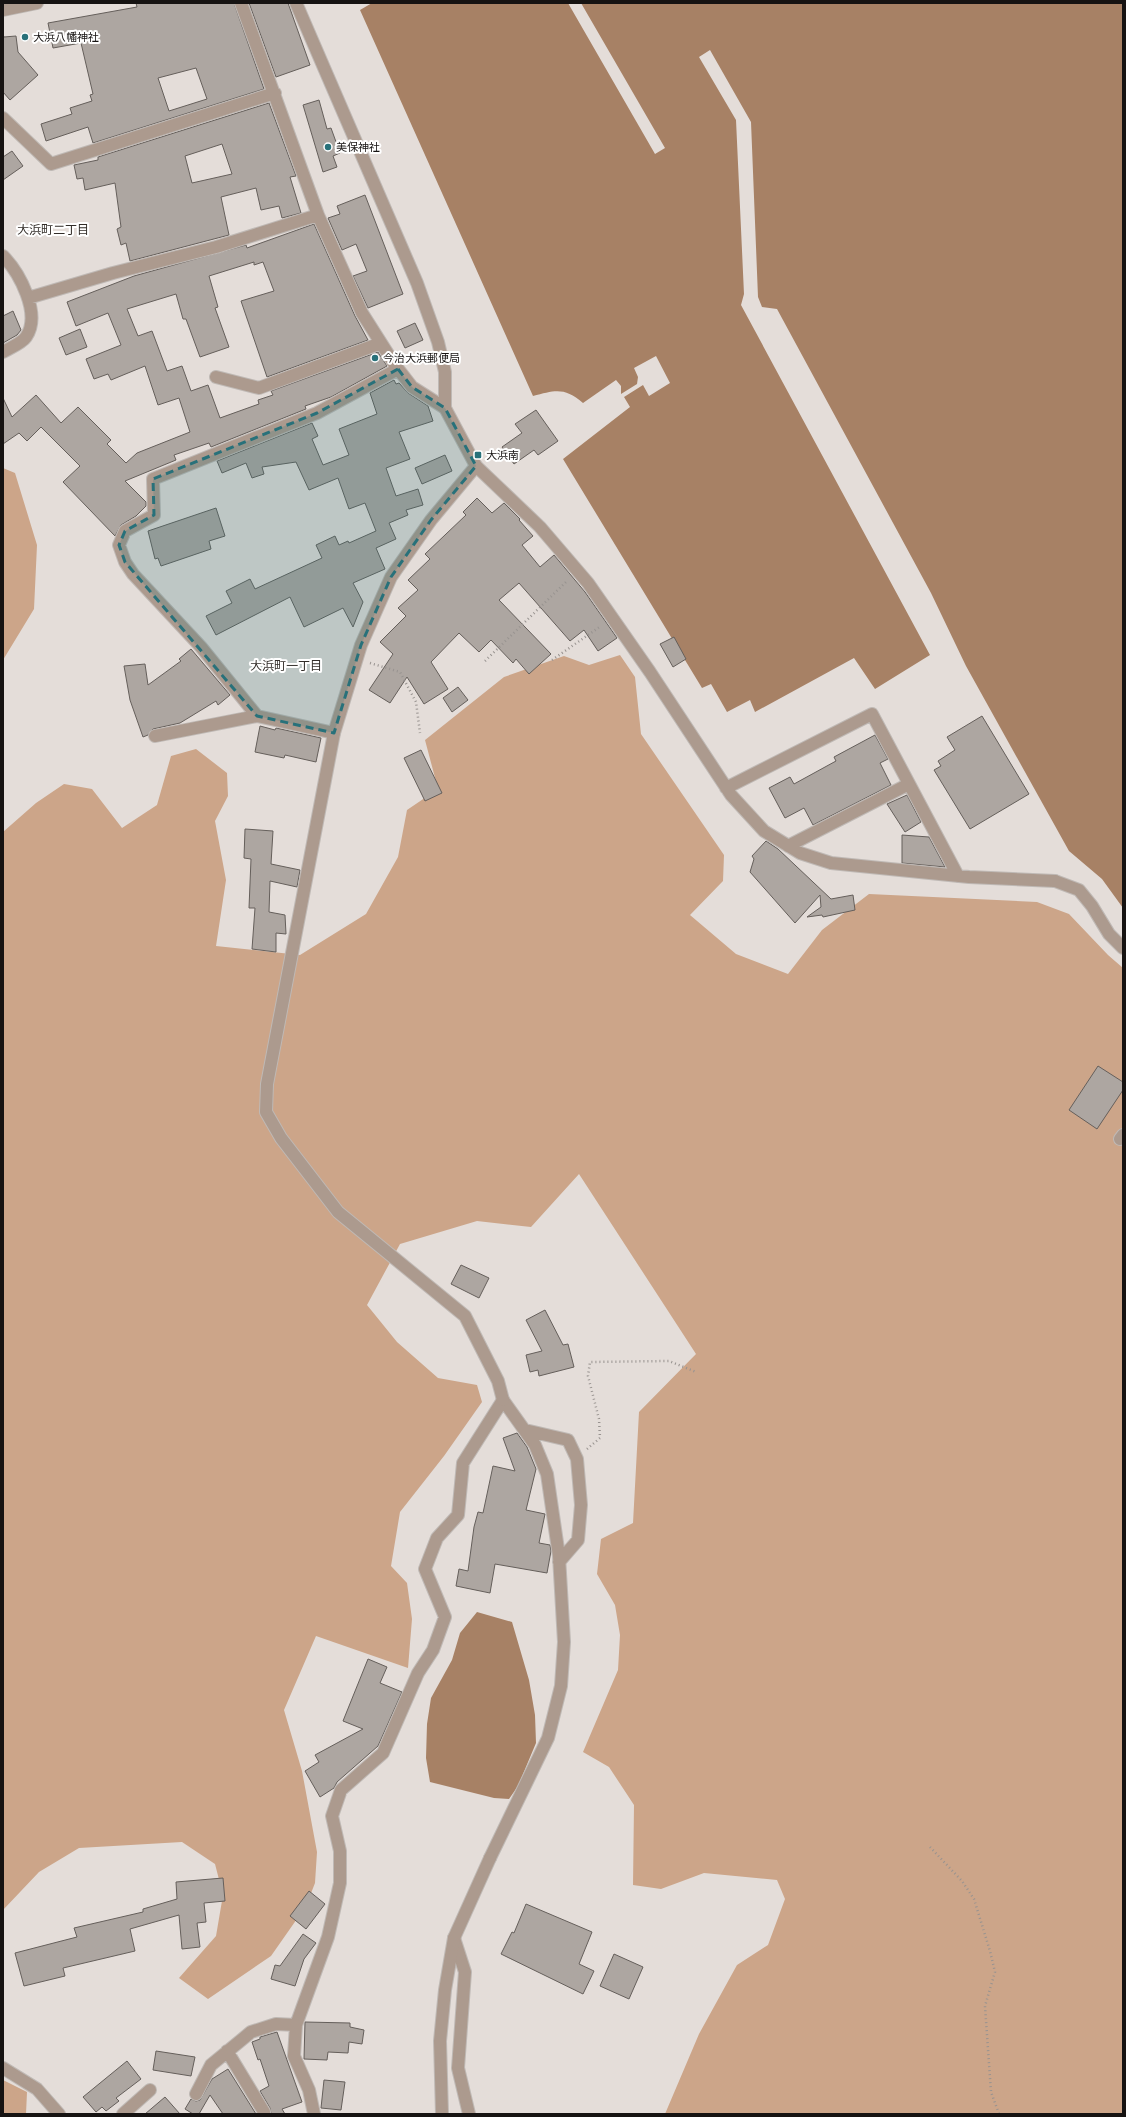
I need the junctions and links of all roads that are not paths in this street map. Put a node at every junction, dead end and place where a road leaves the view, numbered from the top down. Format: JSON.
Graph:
{"nodes":[{"id":1,"x":37,"y":3,"type":"edge"},
{"id":2,"x":241,"y":3,"type":"edge"},
{"id":3,"x":296,"y":3,"type":"edge"},
{"id":4,"x":3,"y":10,"type":"edge"},
{"id":5,"x":275,"y":94,"type":"junction"},
{"id":6,"x":3,"y":118,"type":"edge"},
{"id":7,"x":318,"y":215,"type":"junction"},
{"id":8,"x":3,"y":256,"type":"edge"},
{"id":9,"x":28,"y":298,"type":"junction"},
{"id":10,"x":381,"y":343,"type":"junction"},
{"id":11,"x":3,"y":352,"type":"edge"},
{"id":12,"x":398,"y":369,"type":"junction"},
{"id":13,"x":216,"y":377,"type":"dead end"},
{"id":14,"x":445,"y":408,"type":"junction"},
{"id":15,"x":476,"y":466,"type":"junction"},
{"id":16,"x":257,"y":716,"type":"junction"},
{"id":17,"x":334,"y":733,"type":"junction"},
{"id":18,"x":155,"y":736,"type":"dead end"},
{"id":19,"x":909,"y":784,"type":"junction"},
{"id":20,"x":726,"y":788,"type":"junction"},
{"id":21,"x":788,"y":846,"type":"junction"},
{"id":22,"x":958,"y":876,"type":"junction"},
{"id":23,"x":1123,"y":948,"type":"edge"},
{"id":24,"x":503,"y":1400,"type":"junction"},
{"id":25,"x":525,"y":1430,"type":"junction"},
{"id":26,"x":559,"y":1562,"type":"junction"},
{"id":27,"x":454,"y":1938,"type":"junction"},
{"id":28,"x":296,"y":2025,"type":"junction"},
{"id":29,"x":228,"y":2051,"type":"junction"},
{"id":30,"x":3,"y":2068,"type":"edge"},
{"id":31,"x":150,"y":2090,"type":"dead end"},
{"id":32,"x":196,"y":2094,"type":"dead end"},
{"id":33,"x":264,"y":2112,"type":"dead end"},
{"id":34,"x":59,"y":2114,"type":"edge"},
{"id":35,"x":123,"y":2114,"type":"edge"},
{"id":36,"x":314,"y":2114,"type":"edge"},
{"id":37,"x":442,"y":2114,"type":"edge"},
{"id":38,"x":469,"y":2114,"type":"edge"}],
"edges":[{"from":1,"to":4,"type":"street"},
{"from":2,"to":5,"type":"street"},
{"from":3,"to":14,"type":"street"},
{"from":5,"to":6,"type":"street"},
{"from":5,"to":7,"type":"street"},
{"from":7,"to":9,"type":"street"},
{"from":7,"to":10,"type":"street"},
{"from":8,"to":9,"type":"street"},
{"from":9,"to":11,"type":"street"},
{"from":10,"to":12,"type":"street"},
{"from":10,"to":13,"type":"street"},
{"from":12,"to":14,"type":"street"},
{"from":12,"to":16,"type":"street"},
{"from":14,"to":15,"type":"street"},
{"from":15,"to":17,"type":"street"},
{"from":15,"to":20,"type":"street"},
{"from":16,"to":17,"type":"street"},
{"from":16,"to":18,"type":"street"},
{"from":17,"to":24,"type":"street"},
{"from":19,"to":20,"type":"street"},
{"from":19,"to":21,"type":"street"},
{"from":19,"to":22,"type":"street"},
{"from":20,"to":21,"type":"street"},
{"from":21,"to":22,"type":"street"},
{"from":22,"to":23,"type":"street"},
{"from":24,"to":25,"type":"street"},
{"from":24,"to":28,"type":"street"},
{"from":25,"to":26,"type":"street"},
{"from":25,"to":26,"type":"street"},
{"from":26,"to":27,"type":"street"},
{"from":27,"to":37,"type":"street"},
{"from":27,"to":38,"type":"street"},
{"from":28,"to":29,"type":"street"},
{"from":28,"to":36,"type":"street"},
{"from":29,"to":32,"type":"street"},
{"from":29,"to":33,"type":"street"},
{"from":30,"to":34,"type":"street"},
{"from":31,"to":35,"type":"street"}]}
